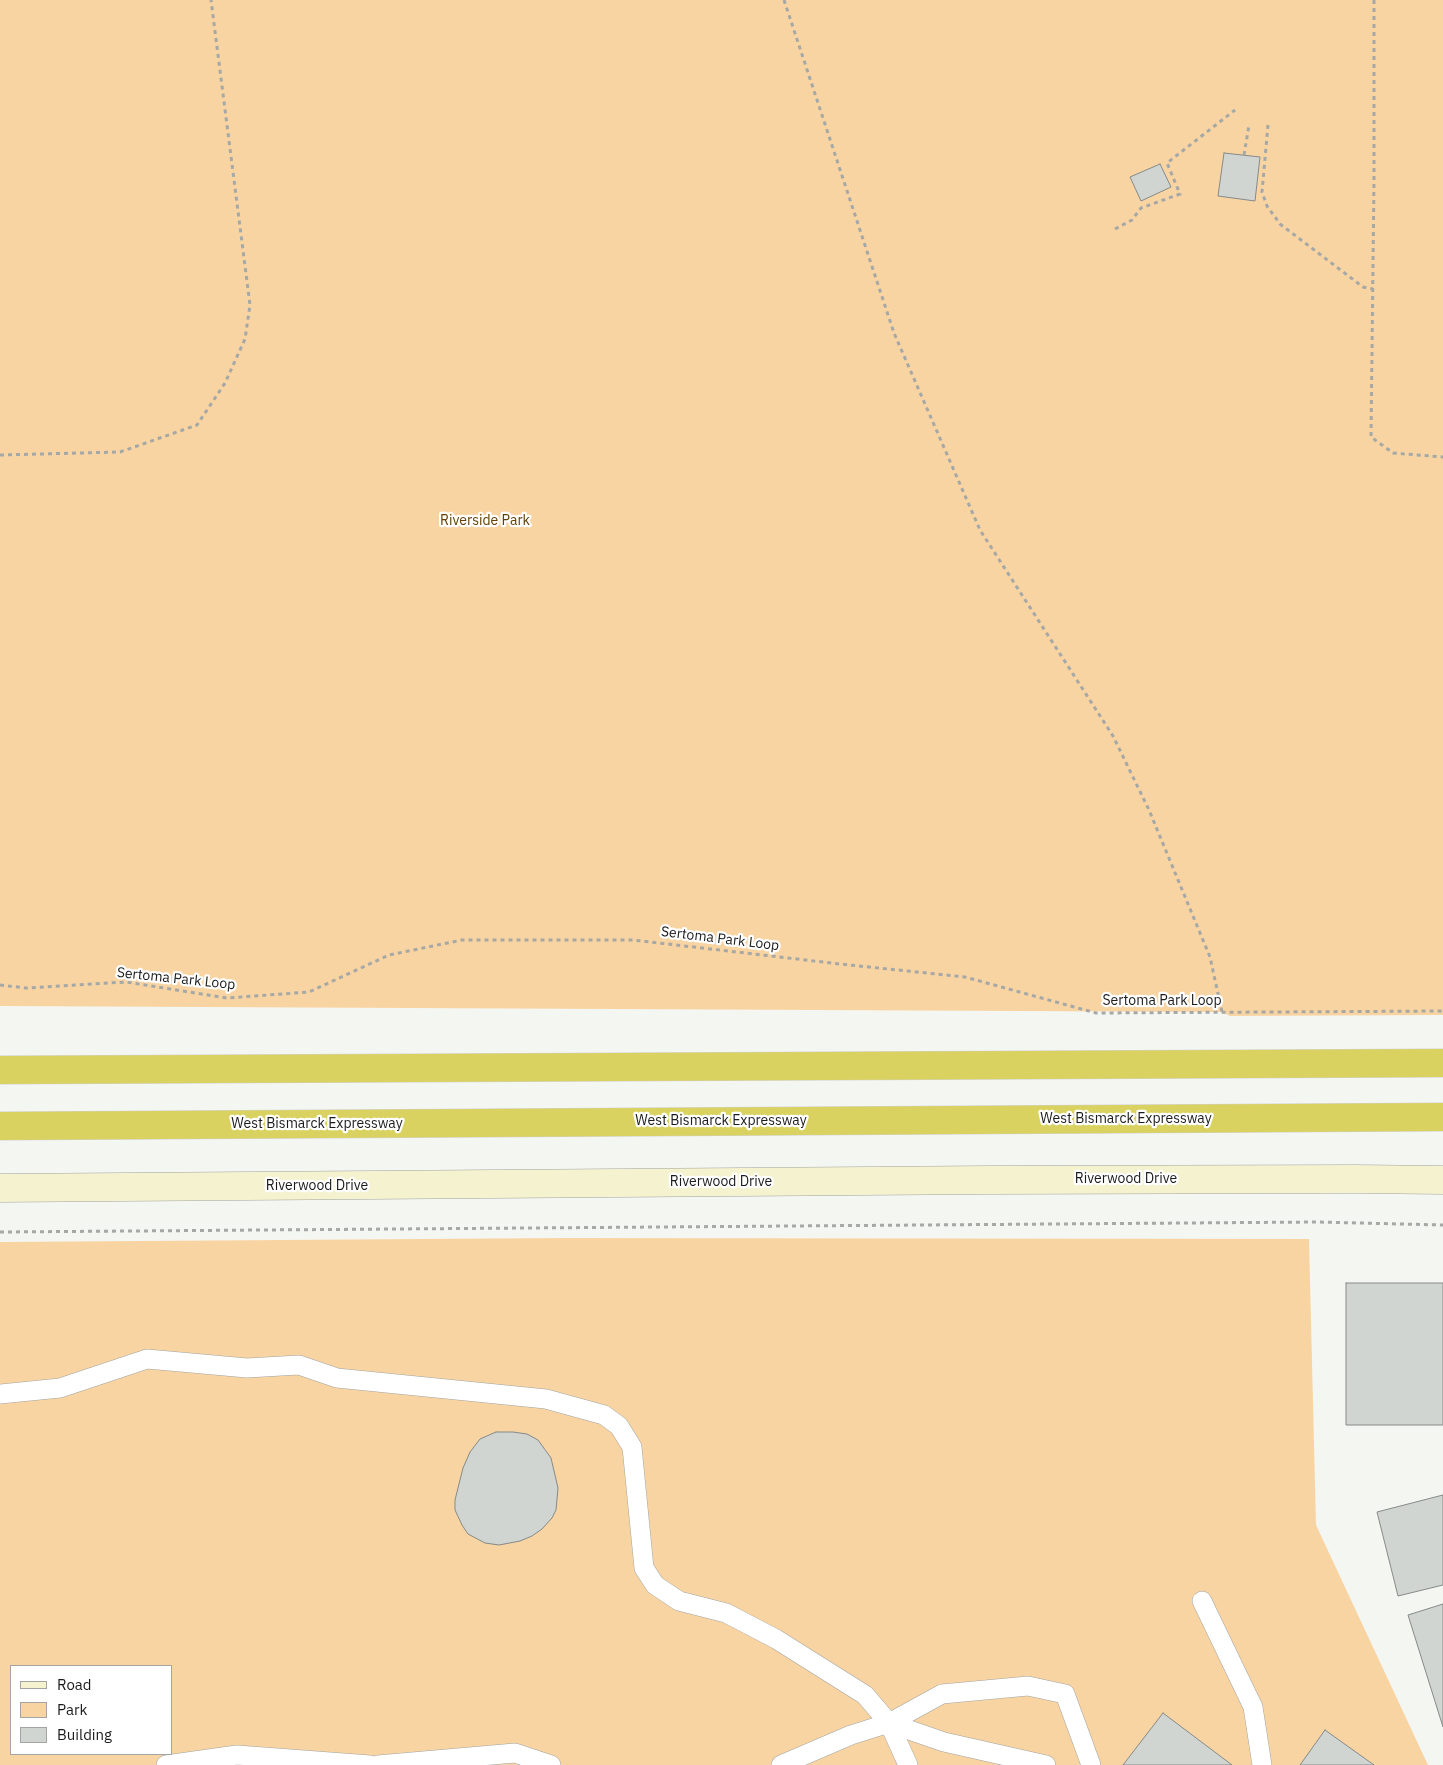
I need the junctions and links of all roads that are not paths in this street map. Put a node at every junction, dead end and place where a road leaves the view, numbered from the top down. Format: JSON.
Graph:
{"nodes":[{"id":1,"x":1443,"y":1062,"type":"edge"},
{"id":2,"x":0,"y":1070,"type":"edge"},
{"id":3,"x":1443,"y":1117,"type":"edge"},
{"id":4,"x":0,"y":1126,"type":"edge"},
{"id":5,"x":1443,"y":1180,"type":"edge"},
{"id":6,"x":0,"y":1188,"type":"edge"},
{"id":7,"x":0,"y":1394,"type":"edge"},
{"id":8,"x":1202,"y":1601,"type":"dead end"},
{"id":9,"x":890,"y":1723,"type":"junction"},
{"id":10,"x":166,"y":1765,"type":"edge"},
{"id":11,"x":370,"y":1765,"type":"edge"},
{"id":12,"x":378,"y":1765,"type":"edge"},
{"id":13,"x":551,"y":1765,"type":"edge"},
{"id":14,"x":781,"y":1765,"type":"edge"},
{"id":15,"x":908,"y":1765,"type":"edge"},
{"id":16,"x":1046,"y":1765,"type":"edge"},
{"id":17,"x":1091,"y":1765,"type":"edge"},
{"id":18,"x":1262,"y":1765,"type":"edge"}],
"edges":[{"from":1,"to":2,"type":"highway"},
{"from":3,"to":4,"type":"highway","name":"West Bismarck Expressway"},
{"from":5,"to":6,"type":"street","name":"Riverwood Drive"},
{"from":7,"to":9,"type":"lane"},
{"from":8,"to":18,"type":"lane"},
{"from":9,"to":14,"type":"lane"},
{"from":9,"to":15,"type":"lane"},
{"from":9,"to":16,"type":"lane"},
{"from":9,"to":17,"type":"lane"},
{"from":10,"to":11,"type":"lane"},
{"from":12,"to":13,"type":"lane"}]}
